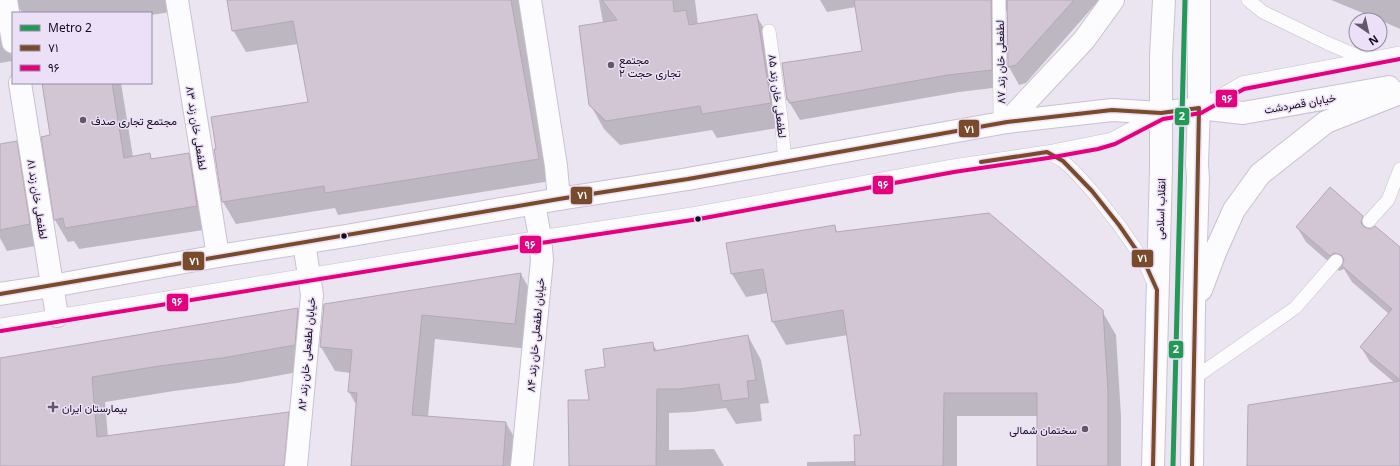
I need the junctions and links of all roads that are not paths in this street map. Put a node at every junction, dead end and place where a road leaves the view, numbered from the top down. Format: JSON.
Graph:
{"nodes":[{"id":1,"x":6,"y":0,"type":"edge"},
{"id":2,"x":177,"y":0,"type":"edge"},
{"id":3,"x":530,"y":0,"type":"edge"},
{"id":4,"x":999,"y":0,"type":"edge"},
{"id":5,"x":1113,"y":0,"type":"edge"},
{"id":6,"x":1164,"y":0,"type":"edge"},
{"id":7,"x":1199,"y":0,"type":"edge"},
{"id":8,"x":1248,"y":0,"type":"edge"},
{"id":9,"x":769,"y":31,"type":"dead end"},
{"id":10,"x":12,"y":36,"type":"edge"},
{"id":11,"x":1400,"y":53,"type":"edge"},
{"id":12,"x":1367,"y":60,"type":"junction"},
{"id":13,"x":20,"y":84,"type":"edge"},
{"id":14,"x":1400,"y":85,"type":"edge"},
{"id":15,"x":1400,"y":93,"type":"edge"},
{"id":16,"x":1199,"y":108,"type":"junction"},
{"id":17,"x":1161,"y":113,"type":"junction"},
{"id":18,"x":1004,"y":123,"type":"junction"},
{"id":19,"x":1047,"y":152,"type":"junction"},
{"id":20,"x":786,"y":161,"type":"junction"},
{"id":21,"x":1400,"y":169,"type":"edge"},
{"id":22,"x":559,"y":199,"type":"junction"},
{"id":23,"x":534,"y":204,"type":"junction"},
{"id":24,"x":1370,"y":221,"type":"dead end"},
{"id":25,"x":540,"y":237,"type":"junction"},
{"id":26,"x":304,"y":243,"type":"junction"},
{"id":27,"x":218,"y":256,"type":"junction"},
{"id":28,"x":1336,"y":261,"type":"dead end"},
{"id":29,"x":310,"y":275,"type":"junction"},
{"id":30,"x":52,"y":286,"type":"junction"},
{"id":31,"x":1157,"y":290,"type":"junction"},
{"id":32,"x":0,"y":294,"type":"edge"},
{"id":33,"x":1194,"y":308,"type":"junction"},
{"id":34,"x":57,"y":316,"type":"junction"},
{"id":35,"x":0,"y":325,"type":"edge"},
{"id":36,"x":1193,"y":379,"type":"junction"},
{"id":37,"x":296,"y":466,"type":"edge"},
{"id":38,"x":522,"y":466,"type":"edge"},
{"id":39,"x":1153,"y":466,"type":"edge"},
{"id":40,"x":1192,"y":466,"type":"edge"}],
"edges":[{"from":1,"to":10,"type":"street"},
{"from":2,"to":27,"type":"street","name":"لطفعلی خان زند ۸۳"},
{"from":3,"to":22,"type":"street"},
{"from":4,"to":18,"type":"lane","name":"لطفعلی خان زند ۸۷"},
{"from":5,"to":18,"type":"street"},
{"from":6,"to":17,"type":"street","name":"انقلاب اسلامی"},
{"from":7,"to":16,"type":"street"},
{"from":8,"to":12,"type":"lane"},
{"from":9,"to":20,"type":"lane","name":"لطفعلی خان زند ۸۵"},
{"from":11,"to":12,"type":"lane"},
{"from":12,"to":16,"type":"lane"},
{"from":13,"to":30,"type":"street","name":"لطفعلی خان زند ۸۱"},
{"from":14,"to":16,"type":"street","name":"خیابان قصردشت"},
{"from":15,"to":33,"type":"street"},
{"from":16,"to":17,"type":"street","name":"خیابان قصردشت"},
{"from":16,"to":33,"type":"street"},
{"from":17,"to":18,"type":"street","name":"خیابان قصردشت"},
{"from":17,"to":19,"type":"lane"},
{"from":17,"to":31,"type":"street","name":"انقلاب اسلامی"},
{"from":18,"to":20,"type":"street","name":"خیابان قصردشت"},
{"from":19,"to":25,"type":"lane"},
{"from":19,"to":31,"type":"lane"},
{"from":20,"to":22,"type":"street","name":"خیابان قصردشت"},
{"from":21,"to":24,"type":"lane"},
{"from":22,"to":23,"type":"street","name":"خیابان قصردشت"},
{"from":23,"to":25,"type":"street","name":"خیابان لطفعلی خان زند ۸۴"},
{"from":23,"to":26,"type":"street","name":"خیابان قصردشت"},
{"from":25,"to":29,"type":"lane"},
{"from":25,"to":38,"type":"street","name":"خیابان لطفعلی خان زند ۸۴"},
{"from":26,"to":27,"type":"street","name":"خیابان قصردشت"},
{"from":26,"to":29,"type":"street","name":"خیابان لطفعلی خان زند ۸۲"},
{"from":27,"to":30,"type":"street","name":"خیابان قصردشت"},
{"from":28,"to":36,"type":"lane"},
{"from":29,"to":34,"type":"lane"},
{"from":29,"to":37,"type":"street","name":"خیابان لطفعلی خان زند ۸۲"},
{"from":30,"to":32,"type":"street","name":"خیابان قصردشت"},
{"from":30,"to":34,"type":"street","name":"لطفعلی خان زند ۸۱"},
{"from":31,"to":39,"type":"street","name":"انقلاب اسلامی"},
{"from":33,"to":36,"type":"street"},
{"from":34,"to":35,"type":"lane"},
{"from":36,"to":40,"type":"street"}]}
